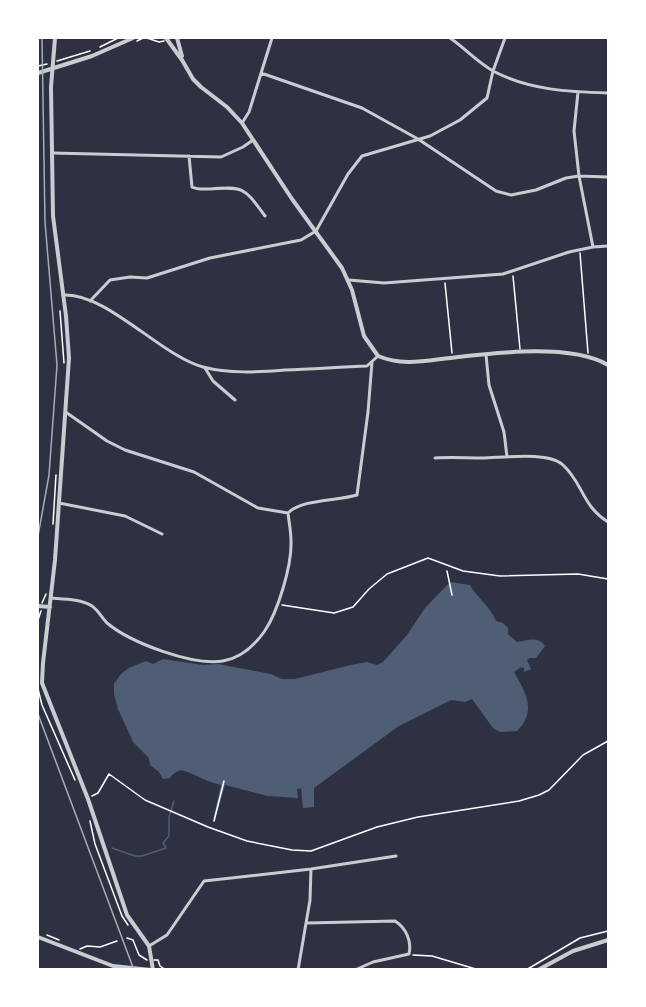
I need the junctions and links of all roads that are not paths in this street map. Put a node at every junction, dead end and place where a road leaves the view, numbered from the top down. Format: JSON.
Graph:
{"nodes":[{"id":1,"x":55,"y":38,"type":"edge"},
{"id":2,"x":124,"y":38,"type":"edge"},
{"id":3,"x":134,"y":38,"type":"edge"},
{"id":4,"x":177,"y":38,"type":"edge"},
{"id":5,"x":272,"y":38,"type":"edge"},
{"id":6,"x":450,"y":38,"type":"edge"},
{"id":7,"x":505,"y":38,"type":"edge"},
{"id":8,"x":167,"y":39,"type":"edge"},
{"id":9,"x":113,"y":47,"type":"junction"},
{"id":10,"x":182,"y":60,"type":"junction"},
{"id":11,"x":493,"y":71,"type":"junction"},
{"id":12,"x":38,"y":73,"type":"edge"},
{"id":13,"x":261,"y":74,"type":"junction"},
{"id":14,"x":578,"y":92,"type":"junction"},
{"id":15,"x":609,"y":93,"type":"edge"},
{"id":16,"x":242,"y":123,"type":"junction"},
{"id":17,"x":418,"y":139,"type":"junction"},
{"id":18,"x":253,"y":140,"type":"junction"},
{"id":19,"x":51,"y":153,"type":"junction"},
{"id":20,"x":189,"y":156,"type":"junction"},
{"id":21,"x":579,"y":176,"type":"junction"},
{"id":22,"x":609,"y":177,"type":"edge"},
{"id":23,"x":265,"y":216,"type":"dead end"},
{"id":24,"x":316,"y":231,"type":"junction"},
{"id":25,"x":609,"y":246,"type":"edge"},
{"id":26,"x":593,"y":247,"type":"junction"},
{"id":27,"x":349,"y":280,"type":"junction"},
{"id":28,"x":63,"y":295,"type":"junction"},
{"id":29,"x":90,"y":301,"type":"junction"},
{"id":30,"x":486,"y":355,"type":"junction"},
{"id":31,"x":378,"y":356,"type":"junction"},
{"id":32,"x":372,"y":362,"type":"junction"},
{"id":33,"x":609,"y":365,"type":"edge"},
{"id":34,"x":205,"y":368,"type":"junction"},
{"id":35,"x":235,"y":400,"type":"dead end"},
{"id":36,"x":67,"y":413,"type":"junction"},
{"id":37,"x":507,"y":457,"type":"junction"},
{"id":38,"x":435,"y":458,"type":"dead end"},
{"id":39,"x":59,"y":503,"type":"junction"},
{"id":40,"x":288,"y":513,"type":"junction"},
{"id":41,"x":609,"y":522,"type":"edge"},
{"id":42,"x":162,"y":534,"type":"dead end"},
{"id":43,"x":51,"y":598,"type":"junction"},
{"id":44,"x":40,"y":606,"type":"edge"},
{"id":45,"x":50,"y":607,"type":"junction"},
{"id":46,"x":396,"y":856,"type":"dead end"},
{"id":47,"x":311,"y":869,"type":"junction"},
{"id":48,"x":307,"y":923,"type":"junction"},
{"id":49,"x":38,"y":937,"type":"edge"},
{"id":50,"x":609,"y":940,"type":"edge"},
{"id":51,"x":149,"y":946,"type":"junction"},
{"id":52,"x":126,"y":969,"type":"edge"},
{"id":53,"x":152,"y":969,"type":"edge"},
{"id":54,"x":298,"y":969,"type":"edge"},
{"id":55,"x":354,"y":969,"type":"edge"},
{"id":56,"x":538,"y":969,"type":"edge"}],
"edges":[{"from":1,"to":19,"type":"street"},
{"from":2,"to":9,"type":"street"},
{"from":3,"to":9,"type":"street"},
{"from":4,"to":10,"type":"street"},
{"from":5,"to":13,"type":"street"},
{"from":6,"to":11,"type":"street"},
{"from":7,"to":11,"type":"street"},
{"from":8,"to":10,"type":"street"},
{"from":9,"to":12,"type":"street"},
{"from":10,"to":16,"type":"street"},
{"from":11,"to":14,"type":"street"},
{"from":11,"to":17,"type":"street"},
{"from":13,"to":16,"type":"street"},
{"from":13,"to":17,"type":"street"},
{"from":14,"to":15,"type":"street"},
{"from":14,"to":21,"type":"street"},
{"from":16,"to":18,"type":"street"},
{"from":17,"to":21,"type":"street"},
{"from":17,"to":24,"type":"street"},
{"from":18,"to":20,"type":"street"},
{"from":18,"to":24,"type":"street"},
{"from":19,"to":20,"type":"street"},
{"from":19,"to":28,"type":"street"},
{"from":20,"to":23,"type":"street"},
{"from":21,"to":22,"type":"street"},
{"from":21,"to":26,"type":"street"},
{"from":24,"to":27,"type":"street"},
{"from":24,"to":29,"type":"street"},
{"from":25,"to":26,"type":"street"},
{"from":26,"to":27,"type":"street"},
{"from":27,"to":31,"type":"street"},
{"from":28,"to":29,"type":"street"},
{"from":28,"to":36,"type":"street"},
{"from":29,"to":34,"type":"street"},
{"from":30,"to":31,"type":"street"},
{"from":30,"to":33,"type":"street"},
{"from":30,"to":37,"type":"street"},
{"from":31,"to":32,"type":"street"},
{"from":32,"to":34,"type":"street"},
{"from":32,"to":40,"type":"street"},
{"from":34,"to":35,"type":"street"},
{"from":36,"to":39,"type":"street"},
{"from":36,"to":40,"type":"street"},
{"from":37,"to":38,"type":"street"},
{"from":37,"to":41,"type":"street"},
{"from":39,"to":42,"type":"street"},
{"from":39,"to":43,"type":"street"},
{"from":40,"to":43,"type":"street"},
{"from":43,"to":45,"type":"street"},
{"from":44,"to":45,"type":"street"},
{"from":45,"to":51,"type":"street"},
{"from":46,"to":47,"type":"street"},
{"from":47,"to":48,"type":"street"},
{"from":47,"to":51,"type":"street"},
{"from":48,"to":54,"type":"street"},
{"from":48,"to":55,"type":"street"},
{"from":49,"to":52,"type":"street"},
{"from":50,"to":56,"type":"street"},
{"from":51,"to":53,"type":"street"},
{"from":52,"to":53,"type":"street"}]}
